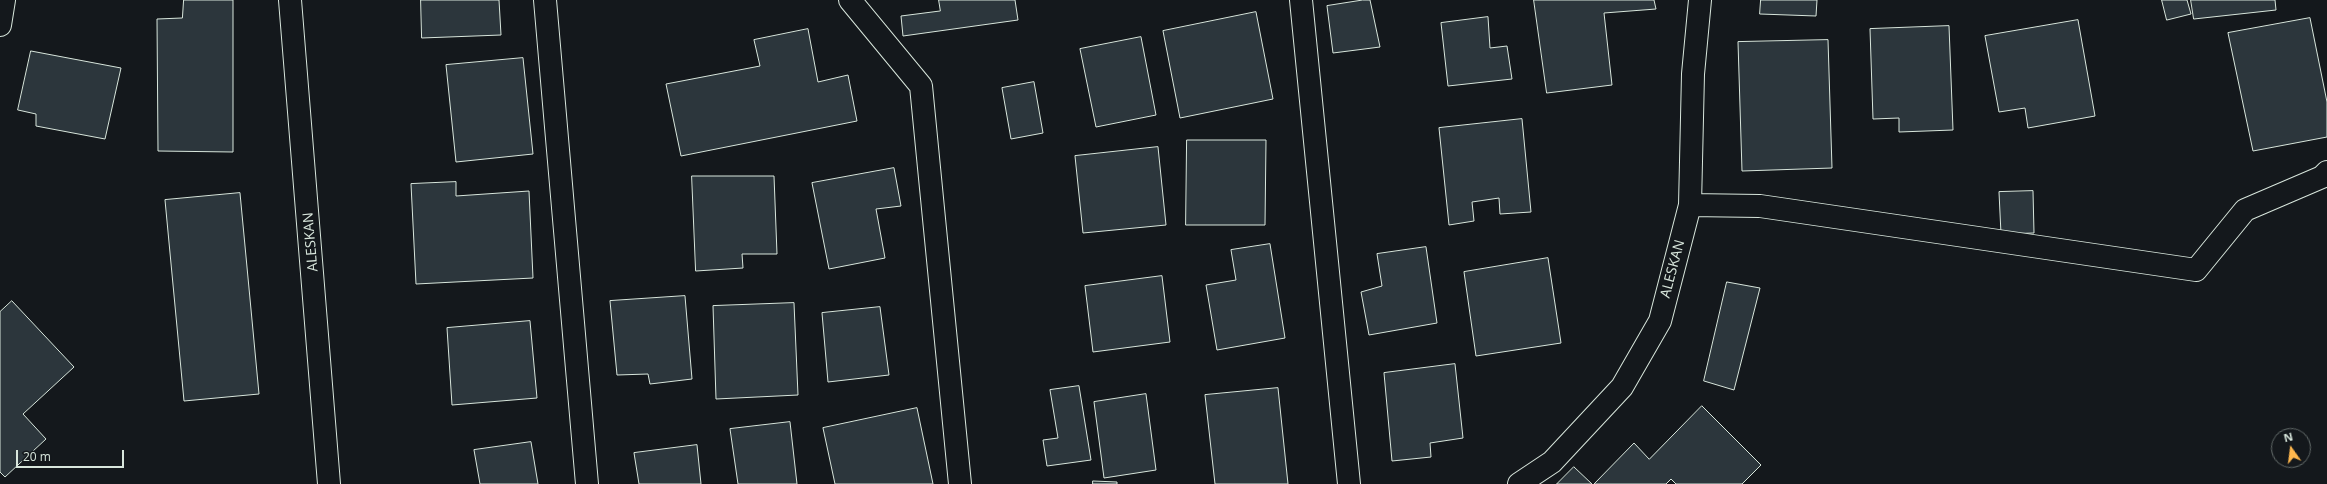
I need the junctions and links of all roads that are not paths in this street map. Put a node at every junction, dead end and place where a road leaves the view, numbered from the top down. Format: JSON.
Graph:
{"nodes":[{"id":1,"x":4,"y":0,"type":"edge"},
{"id":2,"x":290,"y":0,"type":"edge"},
{"id":3,"x":545,"y":0,"type":"edge"},
{"id":4,"x":850,"y":0,"type":"edge"},
{"id":5,"x":1301,"y":0,"type":"edge"},
{"id":6,"x":1700,"y":0,"type":"edge"},
{"id":7,"x":0,"y":25,"type":"edge"},
{"id":8,"x":2327,"y":172,"type":"edge"},
{"id":9,"x":1690,"y":205,"type":"junction"},
{"id":10,"x":329,"y":484,"type":"edge"},
{"id":11,"x":587,"y":484,"type":"edge"},
{"id":12,"x":960,"y":484,"type":"edge"},
{"id":13,"x":1349,"y":484,"type":"edge"},
{"id":14,"x":1519,"y":484,"type":"edge"}],
"edges":[{"from":1,"to":7,"type":"street"},
{"from":2,"to":10,"type":"street","name":"ALESKAN"},
{"from":3,"to":11,"type":"street"},
{"from":4,"to":12,"type":"street"},
{"from":5,"to":13,"type":"street"},
{"from":6,"to":9,"type":"street","name":"ALESKAN"},
{"from":8,"to":9,"type":"street"},
{"from":9,"to":14,"type":"street","name":"ALESKAN"}]}
